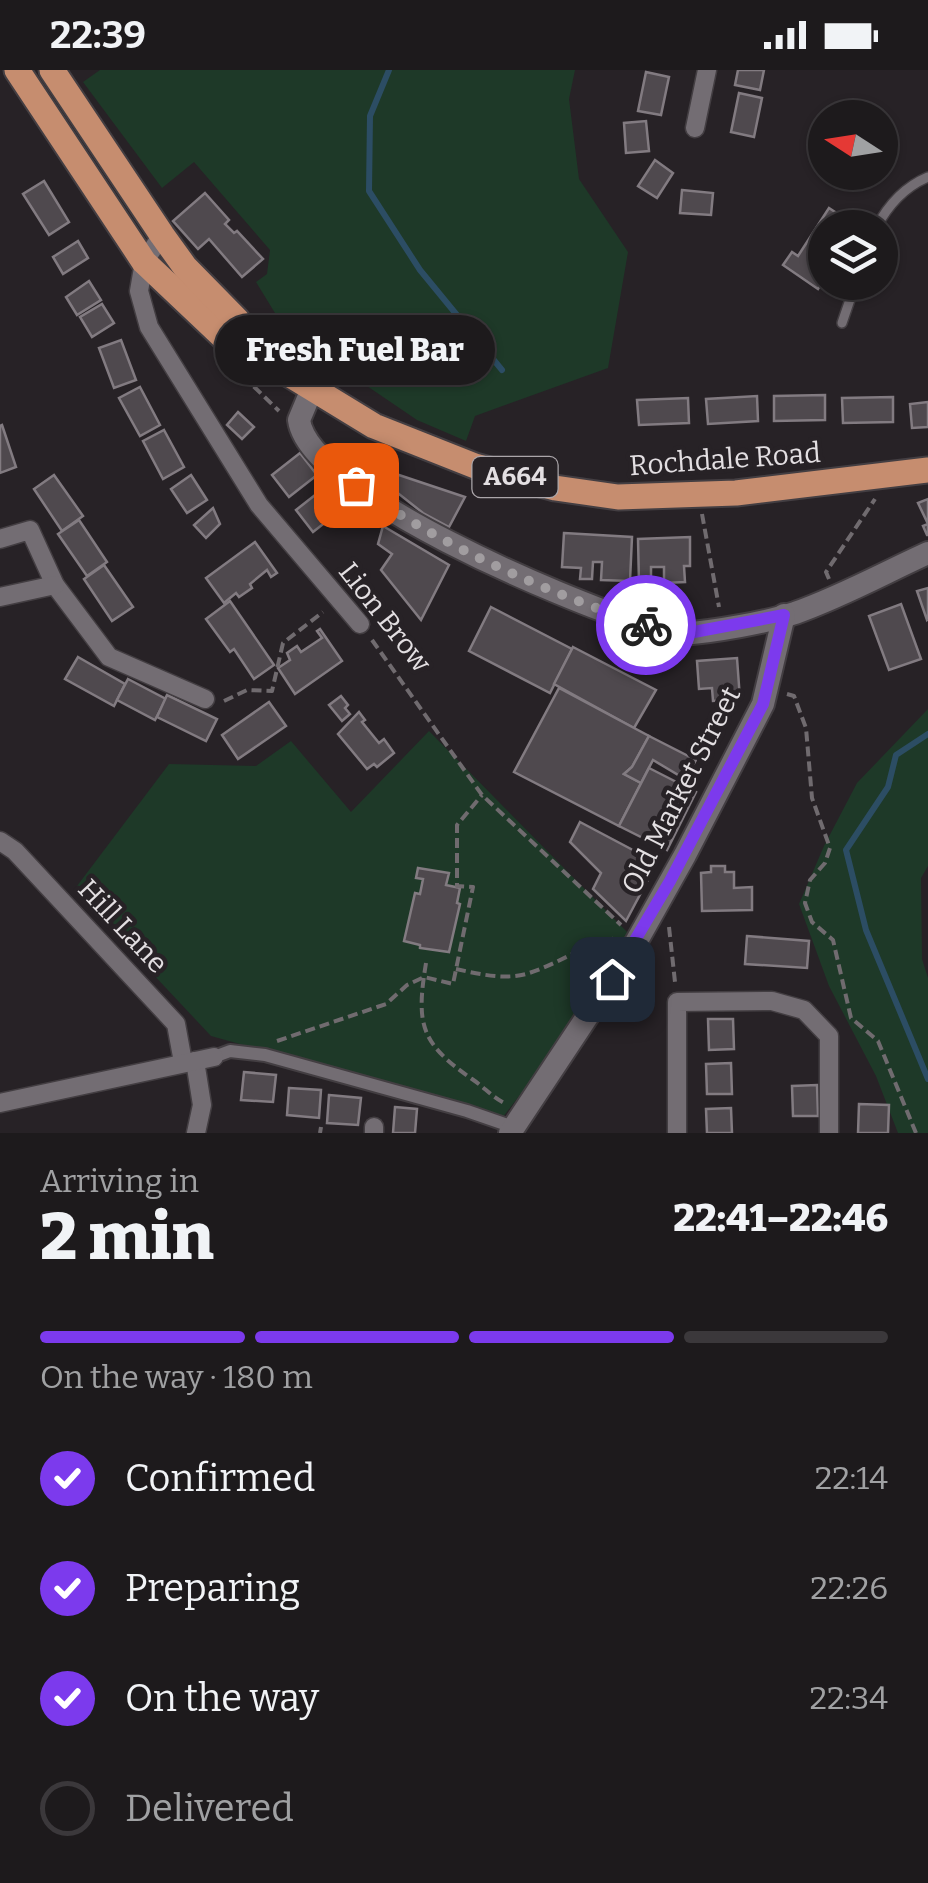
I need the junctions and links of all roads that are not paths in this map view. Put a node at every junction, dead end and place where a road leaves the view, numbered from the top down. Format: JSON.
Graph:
{"nodes":[{"id":1,"x":17,"y":70,"type":"edge"},
{"id":2,"x":52,"y":70,"type":"edge"},
{"id":3,"x":706,"y":70,"type":"edge"},
{"id":4,"x":695,"y":128,"type":"dead end"},
{"id":5,"x":928,"y":176,"type":"edge"},
{"id":6,"x":885,"y":210,"type":"edge"},
{"id":7,"x":162,"y":236,"type":"junction"},
{"id":8,"x":144,"y":262,"type":"junction"},
{"id":9,"x":850,"y":300,"type":"edge"},
{"id":10,"x":842,"y":323,"type":"dead end"},
{"id":11,"x":256,"y":354,"type":"junction"},
{"id":12,"x":312,"y":388,"type":"junction"},
{"id":13,"x":928,"y":470,"type":"edge"},
{"id":14,"x":0,"y":539,"type":"edge"},
{"id":15,"x":928,"y":554,"type":"edge"},
{"id":16,"x":55,"y":585,"type":"junction"},
{"id":17,"x":0,"y":597,"type":"edge"},
{"id":18,"x":784,"y":615,"type":"junction"},
{"id":19,"x":360,"y":624,"type":"road end"},
{"id":20,"x":205,"y":699,"type":"road end"},
{"id":21,"x":0,"y":841,"type":"edge"},
{"id":22,"x":197,"y":1060,"type":"junction"},
{"id":23,"x":0,"y":1103,"type":"edge"},
{"id":24,"x":515,"y":1124,"type":"edge"},
{"id":25,"x":196,"y":1133,"type":"edge"},
{"id":26,"x":677,"y":1133,"type":"edge"},
{"id":27,"x":829,"y":1133,"type":"edge"}],
"edges":[{"from":1,"to":8,"type":"main road","name":"Rochdale Road","number":"A664"},
{"from":2,"to":7,"type":"main road","name":"Rochdale Road"},
{"from":3,"to":4,"type":"street"},
{"from":5,"to":6,"type":"lane"},
{"from":7,"to":8,"type":"street"},
{"from":7,"to":11,"type":"main road","name":"Rochdale Road"},
{"from":8,"to":11,"type":"main road","name":"Rochdale Road","number":"A664"},
{"from":8,"to":19,"type":"street","name":"Lion Brow"},
{"from":9,"to":10,"type":"lane"},
{"from":11,"to":12,"type":"main road","name":"Rochdale Road","number":"A664"},
{"from":12,"to":13,"type":"main road","name":"Rochdale Road","number":"A664"},
{"from":12,"to":18,"type":"street"},
{"from":14,"to":16,"type":"street"},
{"from":15,"to":18,"type":"street"},
{"from":16,"to":17,"type":"street"},
{"from":16,"to":20,"type":"street"},
{"from":18,"to":24,"type":"street","name":"Old Market Street"},
{"from":21,"to":22,"type":"street","name":"Hill Lane"},
{"from":22,"to":23,"type":"street"},
{"from":22,"to":24,"type":"street"},
{"from":22,"to":25,"type":"street","name":"Hill Lane"},
{"from":26,"to":27,"type":"street"}]}
